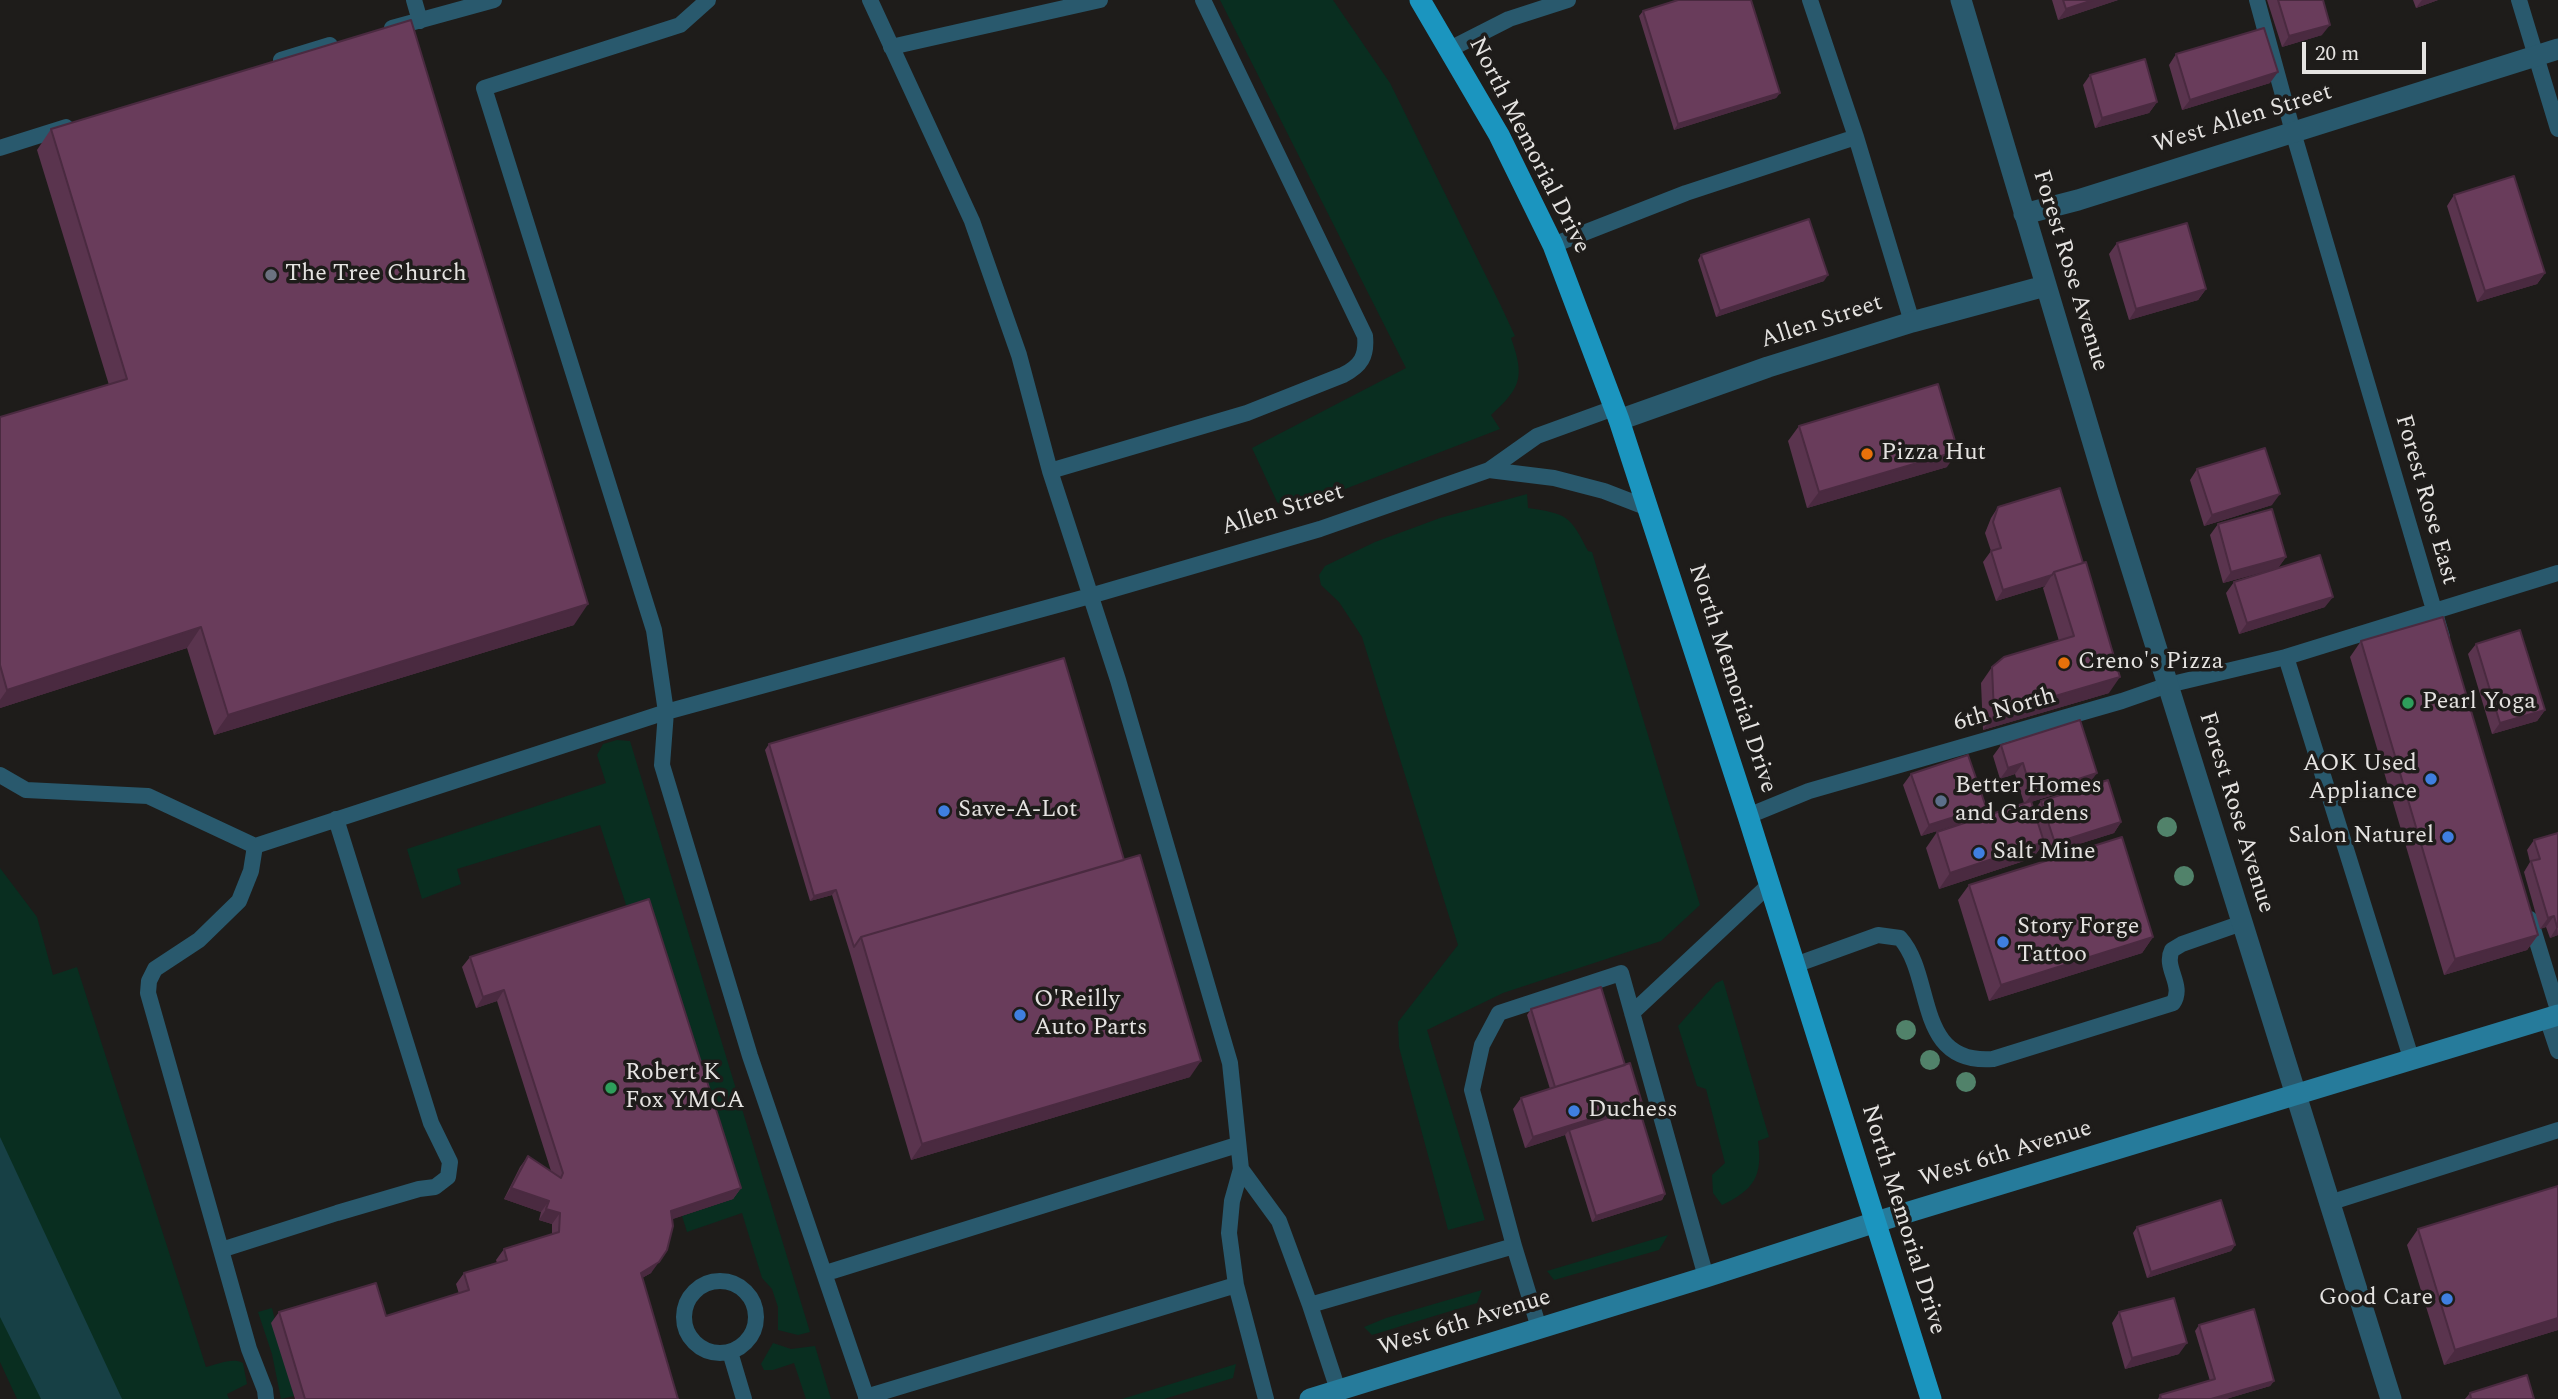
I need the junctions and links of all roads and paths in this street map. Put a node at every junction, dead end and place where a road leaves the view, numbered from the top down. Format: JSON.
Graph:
{"nodes":[{"id":1,"x":414,"y":0,"type":"edge"},
{"id":2,"x":494,"y":0,"type":"edge"},
{"id":3,"x":708,"y":0,"type":"edge"},
{"id":4,"x":870,"y":0,"type":"edge"},
{"id":5,"x":1100,"y":0,"type":"edge"},
{"id":6,"x":1203,"y":0,"type":"edge"},
{"id":7,"x":1420,"y":0,"type":"edge"},
{"id":8,"x":1567,"y":0,"type":"edge"},
{"id":9,"x":1810,"y":0,"type":"edge"},
{"id":10,"x":1961,"y":0,"type":"edge"},
{"id":11,"x":2258,"y":0,"type":"edge"},
{"id":12,"x":2519,"y":0,"type":"edge"},
{"id":13,"x":1550,"y":2,"type":"edge"},
{"id":14,"x":419,"y":21,"type":"junction"},
{"id":15,"x":378,"y":32,"type":"edge"},
{"id":16,"x":343,"y":42,"type":"edge"},
{"id":17,"x":891,"y":47,"type":"junction"},
{"id":18,"x":1450,"y":49,"type":"junction"},
{"id":19,"x":2558,"y":49,"type":"edge"},
{"id":20,"x":2536,"y":56,"type":"junction"},
{"id":21,"x":267,"y":64,"type":"edge"},
{"id":22,"x":80,"y":123,"type":"edge"},
{"id":23,"x":2558,"y":129,"type":"edge"},
{"id":24,"x":2293,"y":132,"type":"junction"},
{"id":25,"x":1856,"y":137,"type":"junction"},
{"id":26,"x":0,"y":148,"type":"edge"},
{"id":27,"x":2024,"y":214,"type":"junction"},
{"id":28,"x":1553,"y":245,"type":"junction"},
{"id":29,"x":2045,"y":286,"type":"junction"},
{"id":30,"x":1912,"y":322,"type":"junction"},
{"id":31,"x":1616,"y":414,"type":"junction"},
{"id":32,"x":1489,"y":470,"type":"junction"},
{"id":33,"x":1050,"y":471,"type":"junction"},
{"id":34,"x":1648,"y":508,"type":"junction"},
{"id":35,"x":2558,"y":573,"type":"edge"},
{"id":36,"x":1090,"y":596,"type":"junction"},
{"id":37,"x":2434,"y":610,"type":"junction"},
{"id":38,"x":2446,"y":649,"type":"edge"},
{"id":39,"x":2286,"y":657,"type":"junction"},
{"id":40,"x":2168,"y":685,"type":"junction"},
{"id":41,"x":666,"y":712,"type":"junction"},
{"id":42,"x":0,"y":775,"type":"edge"},
{"id":43,"x":1748,"y":816,"type":"junction"},
{"id":44,"x":337,"y":819,"type":"junction"},
{"id":45,"x":255,"y":846,"type":"junction"},
{"id":46,"x":1770,"y":884,"type":"junction"},
{"id":47,"x":2524,"y":901,"type":"edge"},
{"id":48,"x":2242,"y":923,"type":"junction"},
{"id":49,"x":1795,"y":965,"type":"junction"},
{"id":50,"x":1632,"y":1013,"type":"junction"},
{"id":51,"x":2554,"y":1015,"type":"edge"},
{"id":52,"x":2558,"y":1051,"type":"edge"},
{"id":53,"x":2412,"y":1060,"type":"junction"},
{"id":54,"x":2296,"y":1094,"type":"junction"},
{"id":55,"x":2558,"y":1130,"type":"edge"},
{"id":56,"x":1237,"y":1145,"type":"junction"},
{"id":57,"x":1241,"y":1169,"type":"junction"},
{"id":58,"x":2329,"y":1203,"type":"junction"},
{"id":59,"x":1876,"y":1222,"type":"junction"},
{"id":60,"x":1514,"y":1246,"type":"junction"},
{"id":61,"x":221,"y":1250,"type":"junction"},
{"id":62,"x":826,"y":1273,"type":"junction"},
{"id":63,"x":1706,"y":1277,"type":"junction"},
{"id":64,"x":1236,"y":1285,"type":"junction"},
{"id":65,"x":1310,"y":1305,"type":"junction"},
{"id":66,"x":1539,"y":1328,"type":"junction"},
{"id":67,"x":730,"y":1352,"type":"junction"},
{"id":68,"x":1338,"y":1390,"type":"junction"},
{"id":69,"x":866,"y":1398,"type":"edge"},
{"id":70,"x":266,"y":1399,"type":"edge"},
{"id":71,"x":744,"y":1399,"type":"edge"},
{"id":72,"x":1266,"y":1399,"type":"edge"},
{"id":73,"x":1310,"y":1399,"type":"edge"},
{"id":74,"x":1931,"y":1399,"type":"edge"},
{"id":75,"x":2391,"y":1399,"type":"edge"}],
"edges":[{"from":1,"to":14,"type":"lane"},
{"from":2,"to":14,"type":"lane"},
{"from":3,"to":41,"type":"lane"},
{"from":4,"to":17,"type":"lane"},
{"from":5,"to":17,"type":"lane"},
{"from":6,"to":33,"type":"lane"},
{"from":7,"to":18,"type":"main road","name":"North Memorial Drive"},
{"from":8,"to":13,"type":"lane"},
{"from":9,"to":25,"type":"lane"},
{"from":10,"to":27,"type":"street","name":"Forest Rose Avenue"},
{"from":11,"to":24,"type":"lane","name":"Forest Rose East"},
{"from":12,"to":20,"type":"lane"},
{"from":13,"to":18,"type":"lane"},
{"from":14,"to":15,"type":"lane"},
{"from":16,"to":21,"type":"lane"},
{"from":17,"to":33,"type":"lane"},
{"from":18,"to":28,"type":"main road","name":"North Memorial Drive"},
{"from":19,"to":20,"type":"street","name":"West Allen Street"},
{"from":20,"to":23,"type":"lane"},
{"from":20,"to":24,"type":"street","name":"West Allen Street"},
{"from":22,"to":26,"type":"lane"},
{"from":24,"to":27,"type":"street","name":"West Allen Street"},
{"from":24,"to":37,"type":"lane","name":"Forest Rose East"},
{"from":25,"to":28,"type":"lane"},
{"from":25,"to":30,"type":"lane"},
{"from":27,"to":29,"type":"street","name":"Forest Rose Avenue"},
{"from":28,"to":31,"type":"main road","name":"North Memorial Drive"},
{"from":29,"to":30,"type":"street","name":"Allen Street"},
{"from":29,"to":40,"type":"street","name":"Forest Rose Avenue"},
{"from":30,"to":31,"type":"street","name":"Allen Street"},
{"from":31,"to":32,"type":"lane","name":"Allen Street"},
{"from":31,"to":34,"type":"main road","name":"North Memorial Drive"},
{"from":32,"to":34,"type":"lane","name":"Allen Street"},
{"from":32,"to":36,"type":"lane","name":"Allen Street"},
{"from":33,"to":36,"type":"lane"},
{"from":34,"to":43,"type":"main road","name":"North Memorial Drive"},
{"from":35,"to":37,"type":"lane","name":"6th North"},
{"from":36,"to":41,"type":"lane","name":"Allen Street"},
{"from":36,"to":56,"type":"lane"},
{"from":37,"to":38,"type":"lane","name":"Forest Rose East"},
{"from":37,"to":39,"type":"lane","name":"6th North"},
{"from":39,"to":40,"type":"lane","name":"6th North"},
{"from":39,"to":53,"type":"lane"},
{"from":40,"to":43,"type":"lane","name":"6th North"},
{"from":40,"to":48,"type":"street","name":"Forest Rose Avenue"},
{"from":41,"to":44,"type":"lane","name":"Allen Street"},
{"from":41,"to":62,"type":"lane"},
{"from":42,"to":45,"type":"lane"},
{"from":43,"to":46,"type":"main road","name":"North Memorial Drive"},
{"from":44,"to":45,"type":"lane","name":"Allen Street"},
{"from":44,"to":61,"type":"lane"},
{"from":45,"to":61,"type":"lane"},
{"from":46,"to":49,"type":"main road","name":"North Memorial Drive"},
{"from":46,"to":50,"type":"lane"},
{"from":47,"to":51,"type":"lane"},
{"from":48,"to":49,"type":"lane"},
{"from":48,"to":54,"type":"street","name":"Forest Rose Avenue"},
{"from":49,"to":59,"type":"main road","name":"North Memorial Drive"},
{"from":50,"to":60,"type":"lane"},
{"from":50,"to":63,"type":"lane"},
{"from":51,"to":52,"type":"lane"},
{"from":51,"to":53,"type":"street","name":"West 6th Avenue"},
{"from":53,"to":54,"type":"street","name":"West 6th Avenue"},
{"from":54,"to":58,"type":"street","name":"Forest Rose Avenue"},
{"from":54,"to":59,"type":"street","name":"West 6th Avenue"},
{"from":55,"to":58,"type":"lane"},
{"from":56,"to":57,"type":"lane"},
{"from":56,"to":62,"type":"lane"},
{"from":57,"to":64,"type":"lane"},
{"from":57,"to":65,"type":"lane"},
{"from":58,"to":75,"type":"street","name":"Forest Rose Avenue"},
{"from":59,"to":63,"type":"street","name":"West 6th Avenue"},
{"from":59,"to":74,"type":"main road","name":"North Memorial Drive"},
{"from":60,"to":65,"type":"lane"},
{"from":60,"to":66,"type":"lane"},
{"from":61,"to":70,"type":"lane"},
{"from":62,"to":69,"type":"lane"},
{"from":63,"to":66,"type":"street","name":"West 6th Avenue"},
{"from":64,"to":69,"type":"lane"},
{"from":64,"to":72,"type":"lane"},
{"from":65,"to":68,"type":"lane"},
{"from":66,"to":68,"type":"street","name":"West 6th Avenue"},
{"from":67,"to":67,"type":"lane"},
{"from":67,"to":71,"type":"lane"},
{"from":68,"to":73,"type":"street","name":"West 6th Avenue"}]}
